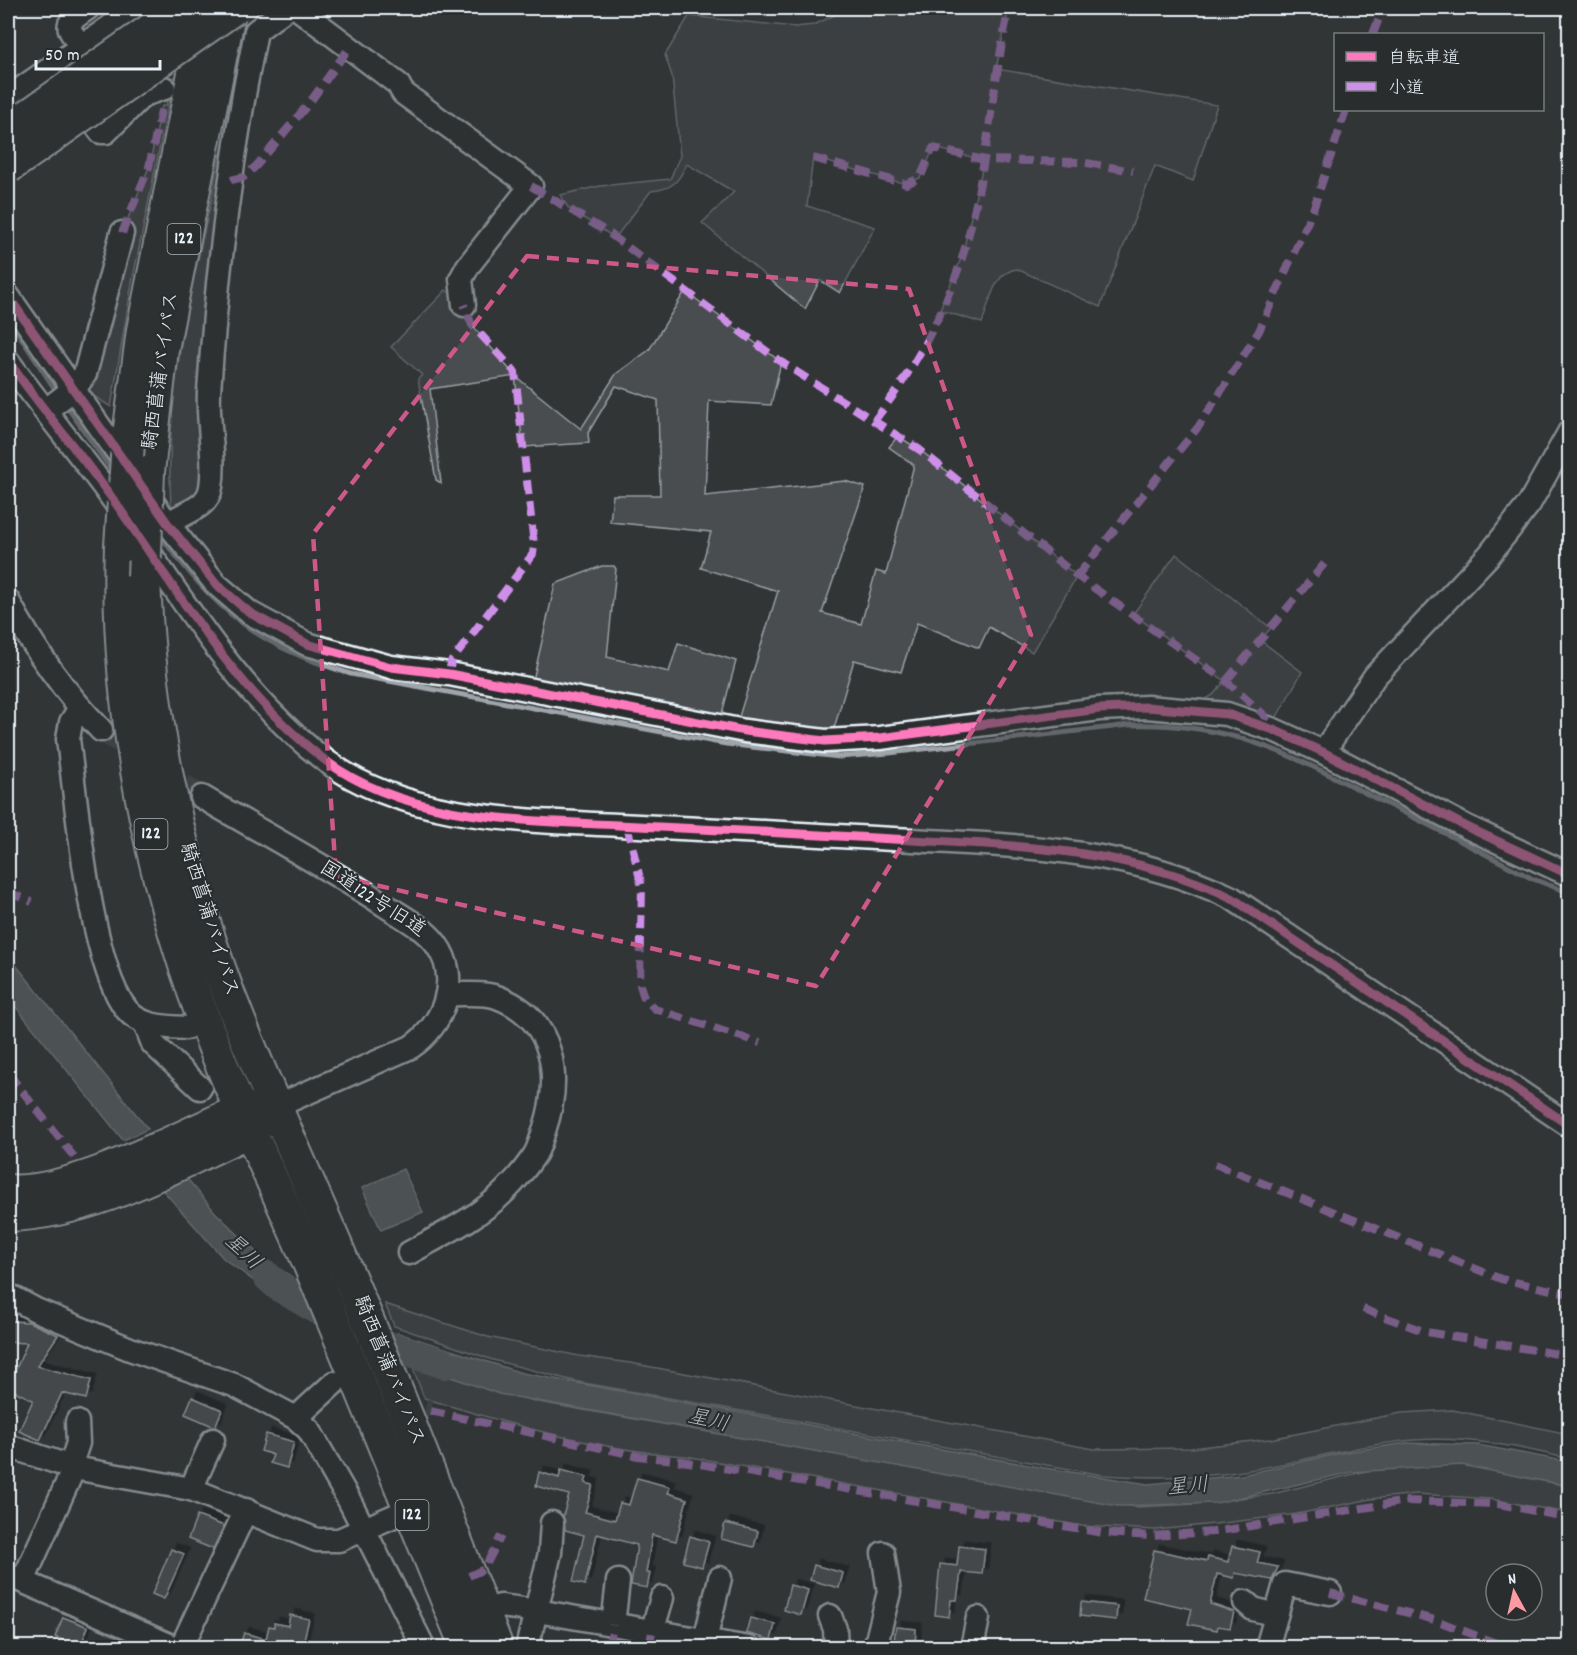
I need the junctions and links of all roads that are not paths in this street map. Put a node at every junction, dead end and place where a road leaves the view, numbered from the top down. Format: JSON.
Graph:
{"nodes":[{"id":1,"x":88,"y":8,"type":"edge"},
{"id":2,"x":182,"y":8,"type":"edge"},
{"id":3,"x":207,"y":8,"type":"edge"},
{"id":4,"x":232,"y":8,"type":"edge"},
{"id":5,"x":287,"y":8,"type":"edge"},
{"id":6,"x":297,"y":8,"type":"edge"},
{"id":7,"x":129,"y":13,"type":"edge"},
{"id":8,"x":82,"y":46,"type":"junction"},
{"id":9,"x":52,"y":67,"type":"junction"},
{"id":10,"x":8,"y":98,"type":"edge"},
{"id":11,"x":73,"y":120,"type":"junction"},
{"id":12,"x":8,"y":130,"type":"edge"},
{"id":13,"x":8,"y":167,"type":"edge"},
{"id":14,"x":8,"y":173,"type":"edge"},
{"id":15,"x":122,"y":233,"type":"dead end"},
{"id":16,"x":8,"y":296,"type":"edge"},
{"id":17,"x":464,"y":305,"type":"dead end"},
{"id":18,"x":8,"y":362,"type":"edge"},
{"id":19,"x":72,"y":390,"type":"junction"},
{"id":20,"x":49,"y":408,"type":"junction"},
{"id":21,"x":1569,"y":431,"type":"edge"},
{"id":22,"x":168,"y":524,"type":"junction"},
{"id":23,"x":8,"y":601,"type":"edge"},
{"id":24,"x":80,"y":708,"type":"junction"},
{"id":25,"x":101,"y":730,"type":"tunnel mouth"},
{"id":26,"x":1323,"y":752,"type":"junction"},
{"id":27,"x":202,"y":797,"type":"tunnel mouth"},
{"id":28,"x":1569,"y":875,"type":"edge"},
{"id":29,"x":447,"y":994,"type":"junction"},
{"id":30,"x":145,"y":1023,"type":"junction"},
{"id":31,"x":186,"y":1028,"type":"dead end"},
{"id":32,"x":200,"y":1088,"type":"dead end"},
{"id":33,"x":277,"y":1106,"type":"junction"},
{"id":34,"x":246,"y":1120,"type":"junction"},
{"id":35,"x":1569,"y":1126,"type":"edge"},
{"id":36,"x":114,"y":1179,"type":"junction"},
{"id":37,"x":8,"y":1191,"type":"edge"},
{"id":38,"x":8,"y":1215,"type":"edge"},
{"id":39,"x":409,"y":1253,"type":"dead end"},
{"id":40,"x":8,"y":1295,"type":"edge"},
{"id":41,"x":368,"y":1386,"type":"junction"},
{"id":42,"x":296,"y":1418,"type":"junction"},
{"id":43,"x":77,"y":1422,"type":"dead end"},
{"id":44,"x":213,"y":1440,"type":"dead end"},
{"id":45,"x":8,"y":1446,"type":"edge"},
{"id":46,"x":72,"y":1467,"type":"junction"},
{"id":47,"x":191,"y":1489,"type":"junction"},
{"id":48,"x":410,"y":1509,"type":"junction"},
{"id":49,"x":246,"y":1510,"type":"junction"},
{"id":50,"x":552,"y":1523,"type":"dead end"},
{"id":51,"x":364,"y":1530,"type":"junction"},
{"id":52,"x":883,"y":1553,"type":"dead end"},
{"id":53,"x":15,"y":1578,"type":"edge"},
{"id":54,"x":720,"y":1578,"type":"dead end"},
{"id":55,"x":618,"y":1581,"type":"dead end"},
{"id":56,"x":1330,"y":1593,"type":"dead end"},
{"id":57,"x":662,"y":1598,"type":"dead end"},
{"id":58,"x":1245,"y":1602,"type":"dead end"},
{"id":59,"x":483,"y":1610,"type":"junction"},
{"id":60,"x":537,"y":1611,"type":"junction"},
{"id":61,"x":1276,"y":1615,"type":"junction"},
{"id":62,"x":830,"y":1616,"type":"dead end"},
{"id":63,"x":978,"y":1618,"type":"dead end"},
{"id":64,"x":613,"y":1625,"type":"junction"},
{"id":65,"x":652,"y":1632,"type":"junction"},
{"id":66,"x":705,"y":1640,"type":"junction"},
{"id":67,"x":467,"y":1646,"type":"edge"},
{"id":68,"x":176,"y":1647,"type":"edge"},
{"id":69,"x":181,"y":1647,"type":"edge"},
{"id":70,"x":424,"y":1647,"type":"edge"},
{"id":71,"x":497,"y":1647,"type":"edge"},
{"id":72,"x":527,"y":1647,"type":"edge"},
{"id":73,"x":749,"y":1647,"type":"edge"},
{"id":74,"x":836,"y":1647,"type":"edge"},
{"id":75,"x":875,"y":1647,"type":"edge"},
{"id":76,"x":972,"y":1647,"type":"edge"},
{"id":77,"x":1267,"y":1647,"type":"edge"}],
"edges":[{"from":1,"to":8,"type":"street"},
{"from":2,"to":12,"type":"highway","bridge":true},
{"from":3,"to":34,"type":"highway","name":"騎西菖蒲バイパス","number":"122","bridge":true},
{"from":4,"to":11,"type":"highway","bridge":true},
{"from":4,"to":33,"type":"highway","name":"騎西菖蒲バイパス","number":"122","bridge":true},
{"from":5,"to":22,"type":"street"},
{"from":6,"to":17,"type":"street"},
{"from":7,"to":8,"type":"street"},
{"from":7,"to":9,"type":"street"},
{"from":8,"to":9,"type":"street"},
{"from":9,"to":10,"type":"street"},
{"from":11,"to":13,"type":"highway","bridge":true},
{"from":11,"to":14,"type":"highway","bridge":true},
{"from":15,"to":19,"type":"street"},
{"from":16,"to":19,"type":"street"},
{"from":18,"to":20,"type":"street"},
{"from":19,"to":20,"type":"street"},
{"from":19,"to":22,"type":"street"},
{"from":20,"to":35,"type":"street"},
{"from":21,"to":26,"type":"street"},
{"from":22,"to":26,"type":"street"},
{"from":23,"to":24,"type":"street"},
{"from":24,"to":25,"type":"street"},
{"from":24,"to":30,"type":"street"},
{"from":26,"to":28,"type":"street"},
{"from":27,"to":29,"type":"street","name":"国道122号旧道"},
{"from":29,"to":33,"type":"street","name":"国道122号旧道"},
{"from":29,"to":39,"type":"street"},
{"from":30,"to":31,"type":"street"},
{"from":30,"to":32,"type":"street"},
{"from":33,"to":34,"type":"highway"},
{"from":33,"to":41,"type":"highway","name":"騎西菖蒲バイパス","number":"122"},
{"from":34,"to":36,"type":"highway"},
{"from":34,"to":41,"type":"highway","name":"騎西菖蒲バイパス","number":"122"},
{"from":36,"to":37,"type":"highway"},
{"from":36,"to":38,"type":"highway"},
{"from":40,"to":42,"type":"street"},
{"from":41,"to":42,"type":"street"},
{"from":41,"to":48,"type":"highway","name":"騎西菖蒲バイパス","number":"122"},
{"from":41,"to":59,"type":"highway","name":"騎西菖蒲バイパス","number":"122"},
{"from":41,"to":67,"type":"highway"},
{"from":42,"to":51,"type":"street"},
{"from":43,"to":46,"type":"street"},
{"from":44,"to":47,"type":"street"},
{"from":45,"to":46,"type":"street"},
{"from":46,"to":47,"type":"street"},
{"from":46,"to":53,"type":"street"},
{"from":47,"to":49,"type":"street"},
{"from":48,"to":51,"type":"street"},
{"from":48,"to":67,"type":"highway","name":"騎西菖蒲バイパス","number":"122"},
{"from":49,"to":51,"type":"street"},
{"from":49,"to":69,"type":"street"},
{"from":50,"to":60,"type":"street"},
{"from":51,"to":70,"type":"street"},
{"from":52,"to":75,"type":"street"},
{"from":53,"to":68,"type":"street"},
{"from":54,"to":66,"type":"street"},
{"from":55,"to":64,"type":"street"},
{"from":56,"to":61,"type":"street"},
{"from":57,"to":65,"type":"street"},
{"from":58,"to":61,"type":"street"},
{"from":59,"to":60,"type":"street"},
{"from":59,"to":71,"type":"highway","name":"騎西菖蒲バイパス","number":"122"},
{"from":60,"to":64,"type":"street"},
{"from":60,"to":72,"type":"street"},
{"from":61,"to":77,"type":"street"},
{"from":62,"to":74,"type":"street"},
{"from":63,"to":76,"type":"street"},
{"from":64,"to":65,"type":"street"},
{"from":65,"to":66,"type":"street"},
{"from":66,"to":73,"type":"street"}]}
